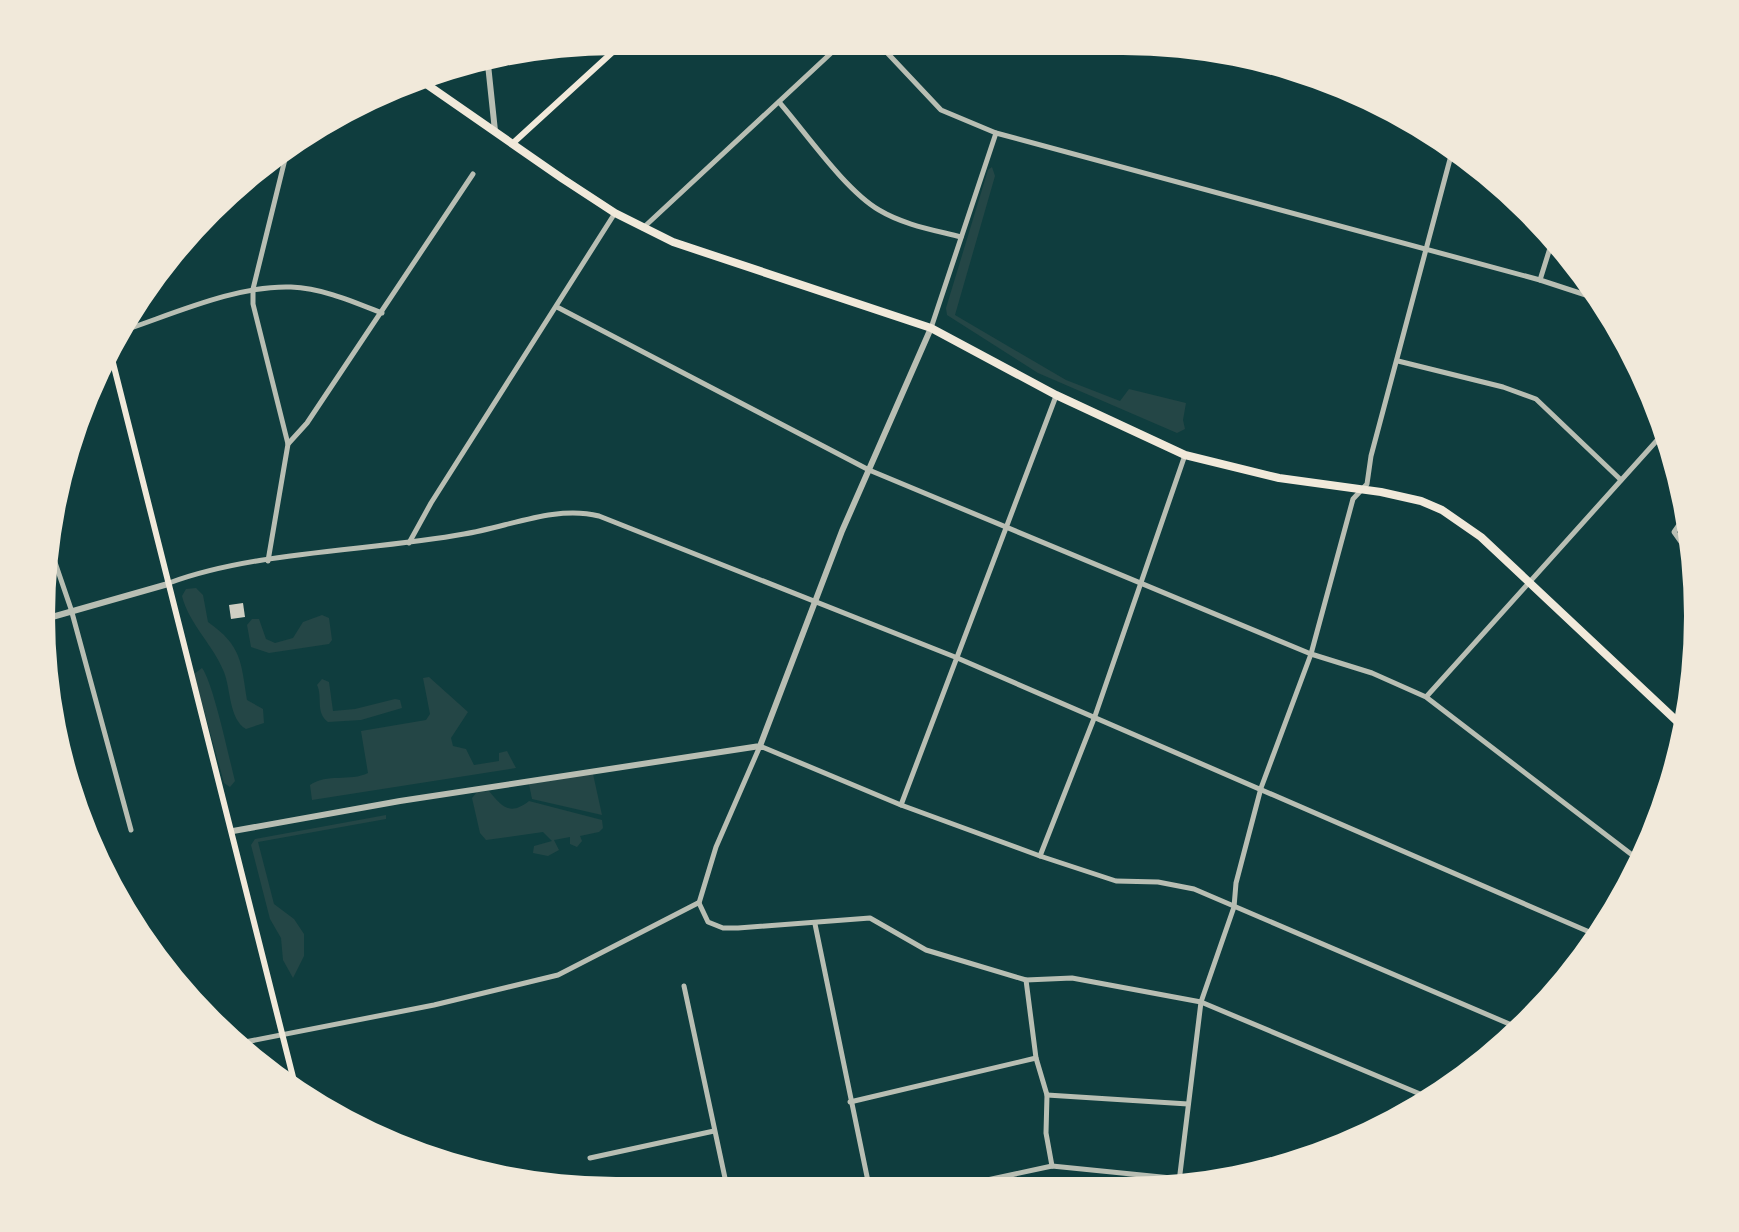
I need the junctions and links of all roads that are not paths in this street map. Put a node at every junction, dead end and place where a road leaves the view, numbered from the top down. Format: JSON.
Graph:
{"nodes":[{"id":1,"x":609,"y":55,"type":"edge"},
{"id":2,"x":828,"y":55,"type":"edge"},
{"id":3,"x":890,"y":55,"type":"edge"},
{"id":4,"x":488,"y":70,"type":"edge"},
{"id":5,"x":431,"y":87,"type":"edge"},
{"id":6,"x":779,"y":102,"type":"junction"},
{"id":7,"x":495,"y":132,"type":"junction"},
{"id":8,"x":996,"y":133,"type":"junction"},
{"id":9,"x":512,"y":144,"type":"junction"},
{"id":10,"x":1450,"y":160,"type":"edge"},
{"id":11,"x":284,"y":164,"type":"edge"},
{"id":12,"x":473,"y":174,"type":"dead end"},
{"id":13,"x":616,"y":213,"type":"junction"},
{"id":14,"x":643,"y":228,"type":"junction"},
{"id":15,"x":960,"y":237,"type":"junction"},
{"id":16,"x":1428,"y":250,"type":"junction"},
{"id":17,"x":1549,"y":251,"type":"edge"},
{"id":18,"x":1540,"y":280,"type":"junction"},
{"id":19,"x":253,"y":289,"type":"junction"},
{"id":20,"x":1582,"y":294,"type":"edge"},
{"id":21,"x":557,"y":306,"type":"junction"},
{"id":22,"x":382,"y":313,"type":"junction"},
{"id":23,"x":137,"y":326,"type":"edge"},
{"id":24,"x":931,"y":328,"type":"junction"},
{"id":25,"x":1398,"y":361,"type":"junction"},
{"id":26,"x":114,"y":367,"type":"edge"},
{"id":27,"x":1056,"y":394,"type":"junction"},
{"id":28,"x":1656,"y":442,"type":"edge"},
{"id":29,"x":288,"y":444,"type":"junction"},
{"id":30,"x":1185,"y":455,"type":"junction"},
{"id":31,"x":870,"y":470,"type":"junction"},
{"id":32,"x":1621,"y":480,"type":"junction"},
{"id":33,"x":1362,"y":490,"type":"junction"},
{"id":34,"x":1006,"y":526,"type":"junction"},
{"id":35,"x":409,"y":543,"type":"junction"},
{"id":36,"x":268,"y":561,"type":"junction"},
{"id":37,"x":57,"y":569,"type":"edge"},
{"id":38,"x":1528,"y":582,"type":"junction"},
{"id":39,"x":168,"y":584,"type":"junction"},
{"id":40,"x":1142,"y":585,"type":"junction"},
{"id":41,"x":815,"y":604,"type":"junction"},
{"id":42,"x":71,"y":609,"type":"junction"},
{"id":43,"x":55,"y":615,"type":"edge"},
{"id":44,"x":1311,"y":654,"type":"junction"},
{"id":45,"x":956,"y":657,"type":"junction"},
{"id":46,"x":1426,"y":697,"type":"junction"},
{"id":47,"x":1095,"y":716,"type":"junction"},
{"id":48,"x":1674,"y":719,"type":"edge"},
{"id":49,"x":760,"y":746,"type":"junction"},
{"id":50,"x":1261,"y":788,"type":"junction"},
{"id":51,"x":901,"y":805,"type":"junction"},
{"id":52,"x":131,"y":830,"type":"dead end"},
{"id":53,"x":233,"y":831,"type":"junction"},
{"id":54,"x":1631,"y":854,"type":"edge"},
{"id":55,"x":1040,"y":856,"type":"junction"},
{"id":56,"x":699,"y":902,"type":"junction"},
{"id":57,"x":1234,"y":907,"type":"junction"},
{"id":58,"x":815,"y":924,"type":"junction"},
{"id":59,"x":1587,"y":931,"type":"edge"},
{"id":60,"x":1026,"y":980,"type":"junction"},
{"id":61,"x":684,"y":986,"type":"dead end"},
{"id":62,"x":1202,"y":1002,"type":"junction"},
{"id":63,"x":1508,"y":1024,"type":"edge"},
{"id":64,"x":282,"y":1033,"type":"junction"},
{"id":65,"x":249,"y":1040,"type":"edge"},
{"id":66,"x":1036,"y":1058,"type":"junction"},
{"id":67,"x":292,"y":1074,"type":"edge"},
{"id":68,"x":1418,"y":1093,"type":"edge"},
{"id":69,"x":1046,"y":1095,"type":"junction"},
{"id":70,"x":850,"y":1102,"type":"junction"},
{"id":71,"x":1188,"y":1104,"type":"junction"},
{"id":72,"x":714,"y":1131,"type":"junction"},
{"id":73,"x":590,"y":1158,"type":"dead end"},
{"id":74,"x":1052,"y":1166,"type":"junction"},
{"id":75,"x":1181,"y":1174,"type":"edge"},
{"id":76,"x":1152,"y":1176,"type":"edge"},
{"id":77,"x":725,"y":1177,"type":"edge"},
{"id":78,"x":867,"y":1177,"type":"edge"},
{"id":79,"x":1001,"y":1177,"type":"edge"}],
"edges":[{"from":1,"to":9,"type":"main road"},
{"from":2,"to":6,"type":"street"},
{"from":3,"to":8,"type":"street"},
{"from":4,"to":7,"type":"street"},
{"from":5,"to":7,"type":"main road"},
{"from":6,"to":14,"type":"street"},
{"from":6,"to":15,"type":"street"},
{"from":7,"to":9,"type":"main road"},
{"from":8,"to":15,"type":"street"},
{"from":8,"to":16,"type":"street"},
{"from":9,"to":13,"type":"main road"},
{"from":10,"to":16,"type":"street"},
{"from":11,"to":19,"type":"street"},
{"from":12,"to":22,"type":"street"},
{"from":13,"to":14,"type":"main road"},
{"from":13,"to":21,"type":"street"},
{"from":14,"to":24,"type":"main road"},
{"from":15,"to":24,"type":"street"},
{"from":16,"to":18,"type":"street"},
{"from":16,"to":25,"type":"street"},
{"from":17,"to":18,"type":"street"},
{"from":18,"to":20,"type":"street"},
{"from":19,"to":22,"type":"street"},
{"from":19,"to":23,"type":"street"},
{"from":19,"to":29,"type":"street"},
{"from":21,"to":31,"type":"street"},
{"from":21,"to":35,"type":"street"},
{"from":22,"to":29,"type":"street"},
{"from":24,"to":27,"type":"main road"},
{"from":24,"to":31,"type":"street"},
{"from":25,"to":32,"type":"street"},
{"from":25,"to":33,"type":"street"},
{"from":26,"to":39,"type":"main road"},
{"from":27,"to":30,"type":"main road"},
{"from":27,"to":34,"type":"street"},
{"from":28,"to":32,"type":"street"},
{"from":29,"to":36,"type":"street"},
{"from":30,"to":33,"type":"main road"},
{"from":30,"to":40,"type":"street"},
{"from":31,"to":34,"type":"street"},
{"from":31,"to":41,"type":"street"},
{"from":32,"to":38,"type":"street"},
{"from":33,"to":38,"type":"main road"},
{"from":33,"to":44,"type":"street"},
{"from":34,"to":40,"type":"street"},
{"from":34,"to":45,"type":"street"},
{"from":35,"to":36,"type":"street"},
{"from":35,"to":41,"type":"street"},
{"from":36,"to":39,"type":"street"},
{"from":37,"to":42,"type":"street"},
{"from":38,"to":46,"type":"street"},
{"from":38,"to":48,"type":"main road"},
{"from":39,"to":42,"type":"street"},
{"from":39,"to":53,"type":"main road"},
{"from":40,"to":44,"type":"street"},
{"from":40,"to":47,"type":"street"},
{"from":41,"to":45,"type":"street"},
{"from":41,"to":49,"type":"street"},
{"from":42,"to":43,"type":"street"},
{"from":42,"to":52,"type":"street"},
{"from":44,"to":46,"type":"street"},
{"from":44,"to":50,"type":"street"},
{"from":45,"to":47,"type":"street"},
{"from":45,"to":51,"type":"street"},
{"from":46,"to":54,"type":"street"},
{"from":47,"to":50,"type":"street"},
{"from":47,"to":55,"type":"street"},
{"from":49,"to":51,"type":"street"},
{"from":49,"to":53,"type":"street"},
{"from":49,"to":56,"type":"street"},
{"from":50,"to":57,"type":"street"},
{"from":50,"to":59,"type":"street"},
{"from":51,"to":55,"type":"street"},
{"from":53,"to":64,"type":"main road"},
{"from":55,"to":57,"type":"street"},
{"from":56,"to":58,"type":"street"},
{"from":56,"to":64,"type":"street"},
{"from":57,"to":62,"type":"street"},
{"from":57,"to":63,"type":"street"},
{"from":58,"to":60,"type":"street"},
{"from":58,"to":70,"type":"street"},
{"from":60,"to":62,"type":"street"},
{"from":60,"to":66,"type":"street"},
{"from":61,"to":72,"type":"street"},
{"from":62,"to":68,"type":"street"},
{"from":62,"to":71,"type":"street"},
{"from":64,"to":65,"type":"street"},
{"from":64,"to":67,"type":"main road"},
{"from":66,"to":69,"type":"street"},
{"from":66,"to":70,"type":"street"},
{"from":69,"to":71,"type":"street"},
{"from":69,"to":74,"type":"street"},
{"from":70,"to":78,"type":"street"},
{"from":71,"to":75,"type":"street"},
{"from":72,"to":73,"type":"street"},
{"from":72,"to":77,"type":"street"},
{"from":74,"to":76,"type":"street"},
{"from":74,"to":79,"type":"street"}]}
